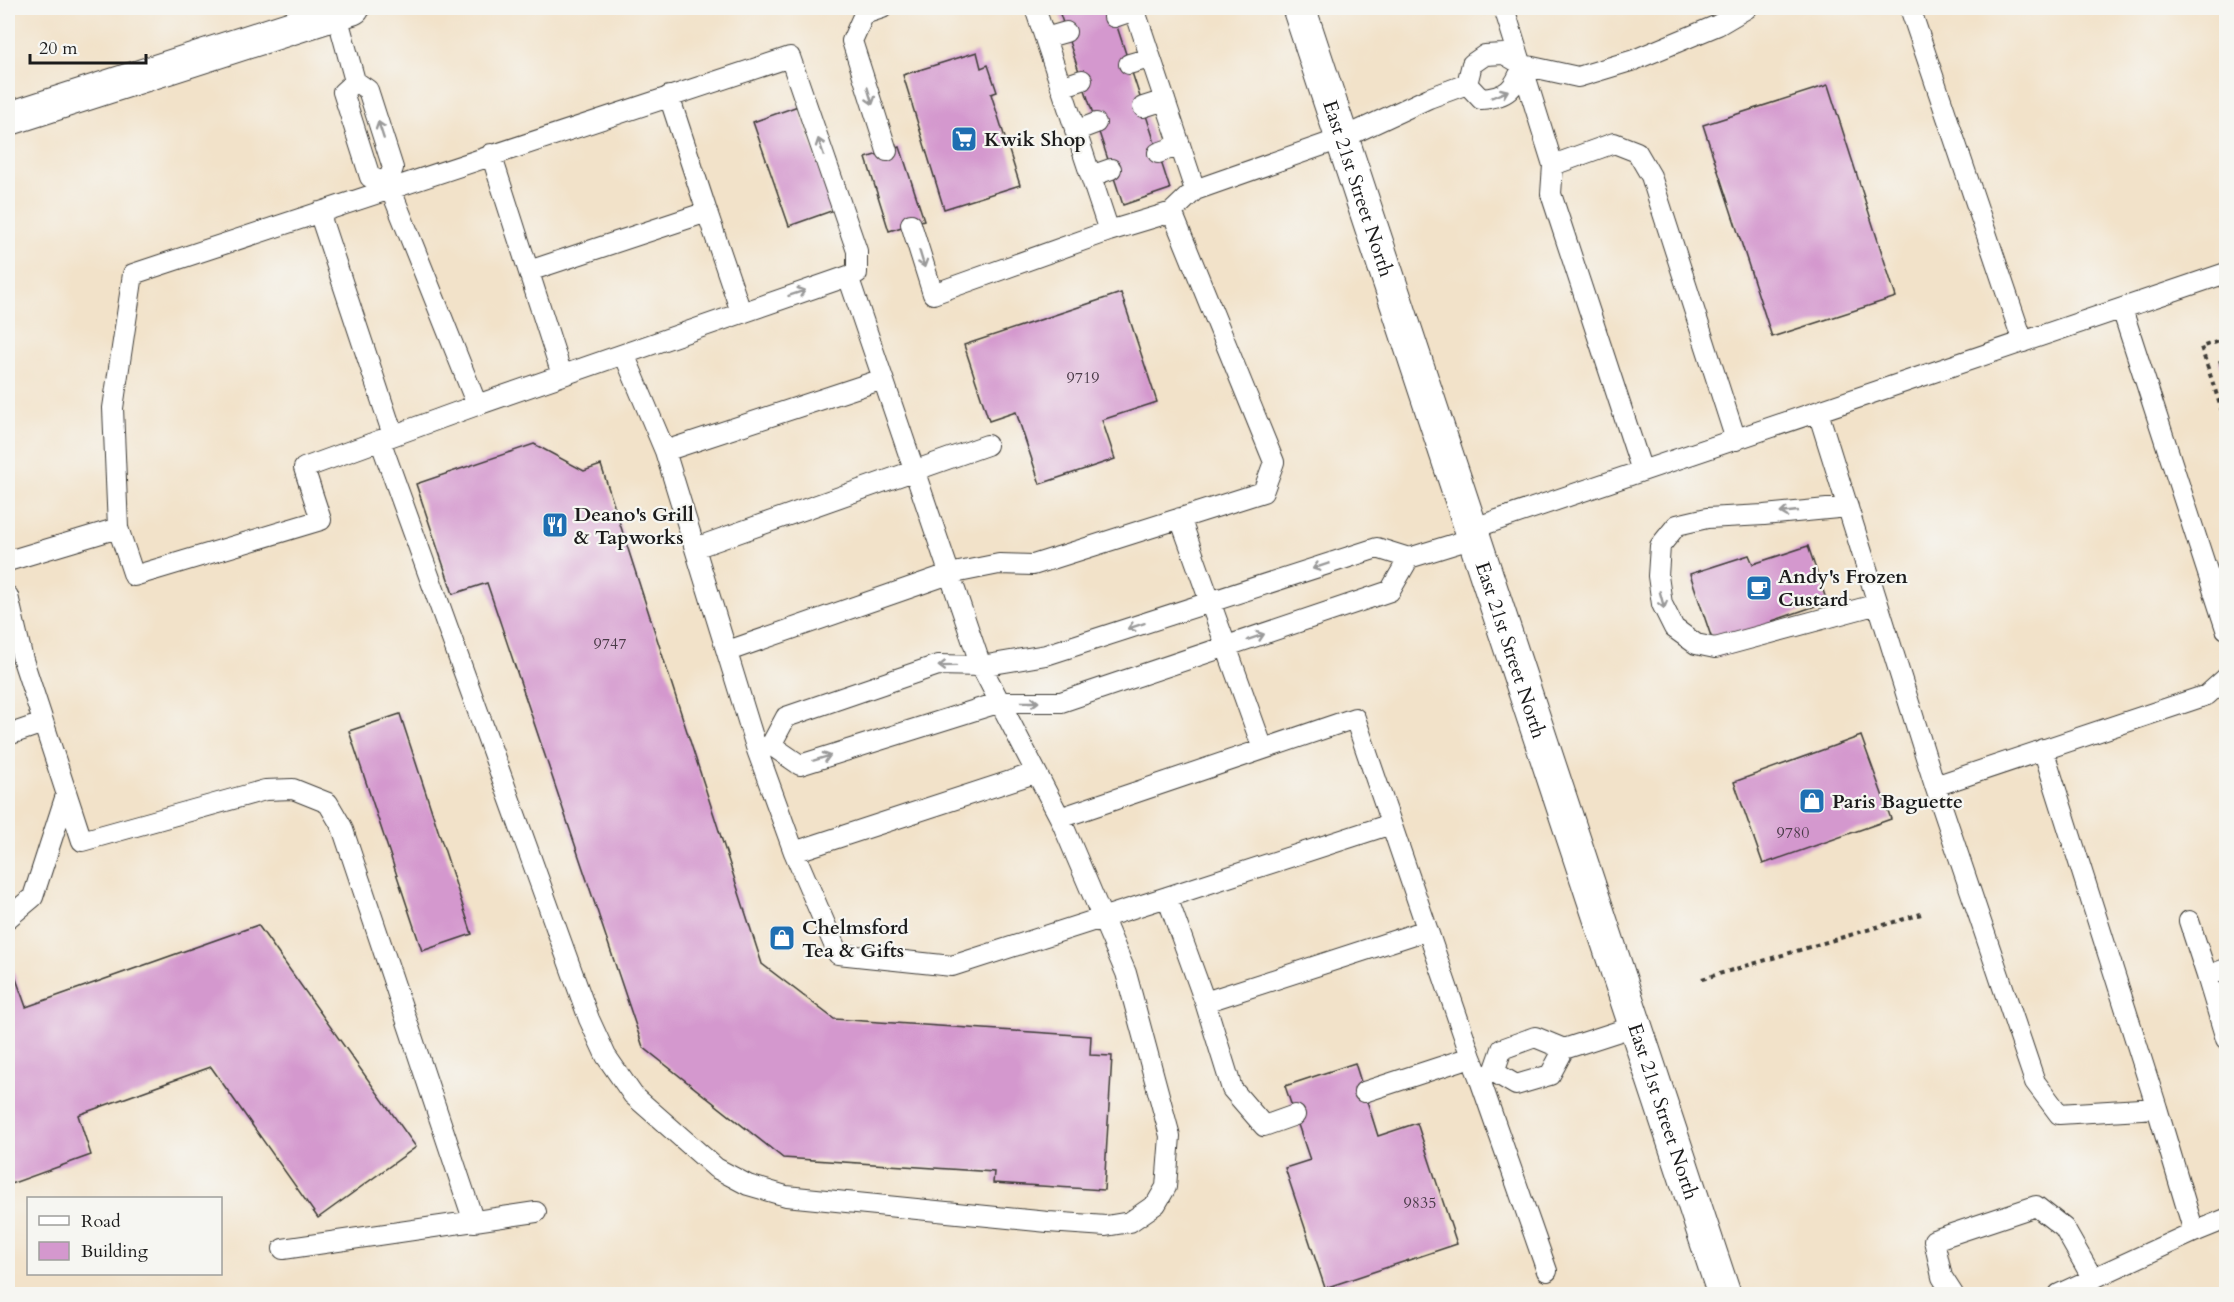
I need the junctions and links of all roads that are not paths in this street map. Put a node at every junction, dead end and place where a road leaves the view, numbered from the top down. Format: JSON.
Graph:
{"nodes":[{"id":1,"x":882,"y":8,"type":"edge"},
{"id":2,"x":1035,"y":8,"type":"edge"},
{"id":3,"x":1299,"y":8,"type":"edge"},
{"id":4,"x":1504,"y":8,"type":"edge"},
{"id":5,"x":1748,"y":8,"type":"edge"},
{"id":6,"x":1910,"y":8,"type":"edge"},
{"id":7,"x":341,"y":9,"type":"edge"},
{"id":8,"x":1135,"y":9,"type":"edge"},
{"id":9,"x":1114,"y":16,"type":"dead end"},
{"id":10,"x":1066,"y":32,"type":"dead end"},
{"id":11,"x":1045,"y":38,"type":"junction"},
{"id":12,"x":1150,"y":57,"type":"junction"},
{"id":13,"x":1129,"y":64,"type":"dead end"},
{"id":14,"x":1523,"y":65,"type":"junction"},
{"id":15,"x":1082,"y":80,"type":"dead end"},
{"id":16,"x":1467,"y":84,"type":"junction"},
{"id":17,"x":1061,"y":87,"type":"junction"},
{"id":18,"x":669,"y":96,"type":"junction"},
{"id":19,"x":1165,"y":100,"type":"junction"},
{"id":20,"x":1143,"y":107,"type":"dead end"},
{"id":21,"x":8,"y":120,"type":"edge"},
{"id":22,"x":1096,"y":123,"type":"dead end"},
{"id":23,"x":1075,"y":130,"type":"junction"},
{"id":24,"x":1343,"y":138,"type":"junction"},
{"id":25,"x":1180,"y":145,"type":"junction"},
{"id":26,"x":887,"y":151,"type":"dead end"},
{"id":27,"x":1158,"y":153,"type":"dead end"},
{"id":28,"x":491,"y":154,"type":"junction"},
{"id":29,"x":1553,"y":165,"type":"junction"},
{"id":30,"x":1111,"y":169,"type":"dead end"},
{"id":31,"x":1091,"y":176,"type":"junction"},
{"id":32,"x":389,"y":187,"type":"junction"},
{"id":33,"x":1195,"y":190,"type":"junction"},
{"id":34,"x":319,"y":212,"type":"junction"},
{"id":35,"x":707,"y":212,"type":"junction"},
{"id":36,"x":1172,"y":213,"type":"junction"},
{"id":37,"x":911,"y":224,"type":"dead end"},
{"id":38,"x":1109,"y":231,"type":"junction"},
{"id":39,"x":529,"y":271,"type":"junction"},
{"id":40,"x":2226,"y":273,"type":"edge"},
{"id":41,"x":848,"y":276,"type":"junction"},
{"id":42,"x":2122,"y":309,"type":"junction"},
{"id":43,"x":741,"y":312,"type":"junction"},
{"id":44,"x":2023,"y":342,"type":"junction"},
{"id":45,"x":624,"y":354,"type":"junction"},
{"id":46,"x":562,"y":375,"type":"junction"},
{"id":47,"x":883,"y":379,"type":"junction"},
{"id":48,"x":477,"y":405,"type":"junction"},
{"id":49,"x":1818,"y":412,"type":"junction"},
{"id":50,"x":386,"y":438,"type":"junction"},
{"id":51,"x":1736,"y":440,"type":"junction"},
{"id":52,"x":987,"y":445,"type":"dead end"},
{"id":53,"x":665,"y":451,"type":"junction"},
{"id":54,"x":914,"y":471,"type":"junction"},
{"id":55,"x":1642,"y":471,"type":"junction"},
{"id":56,"x":1848,"y":507,"type":"junction"},
{"id":57,"x":1180,"y":518,"type":"junction"},
{"id":58,"x":118,"y":528,"type":"junction"},
{"id":59,"x":1472,"y":534,"type":"junction"},
{"id":60,"x":695,"y":548,"type":"junction"},
{"id":61,"x":1409,"y":558,"type":"junction"},
{"id":62,"x":8,"y":561,"type":"edge"},
{"id":63,"x":949,"y":574,"type":"junction"},
{"id":64,"x":8,"y":596,"type":"edge"},
{"id":65,"x":1210,"y":602,"type":"junction"},
{"id":66,"x":1878,"y":604,"type":"junction"},
{"id":67,"x":2226,"y":629,"type":"edge"},
{"id":68,"x":1226,"y":646,"type":"junction"},
{"id":69,"x":728,"y":651,"type":"junction"},
{"id":70,"x":981,"y":666,"type":"junction"},
{"id":71,"x":2226,"y":678,"type":"edge"},
{"id":72,"x":1001,"y":702,"type":"junction"},
{"id":73,"x":43,"y":723,"type":"junction"},
{"id":74,"x":8,"y":735,"type":"edge"},
{"id":75,"x":764,"y":748,"type":"junction"},
{"id":76,"x":2043,"y":749,"type":"junction"},
{"id":77,"x":1263,"y":750,"type":"junction"},
{"id":78,"x":1035,"y":773,"type":"junction"},
{"id":79,"x":1935,"y":786,"type":"junction"},
{"id":80,"x":66,"y":795,"type":"junction"},
{"id":81,"x":1060,"y":818,"type":"junction"},
{"id":82,"x":1391,"y":824,"type":"junction"},
{"id":83,"x":794,"y":852,"type":"junction"},
{"id":84,"x":1167,"y":897,"type":"junction"},
{"id":85,"x":8,"y":918,"type":"edge"},
{"id":86,"x":1104,"y":918,"type":"junction"},
{"id":87,"x":2189,"y":921,"type":"dead end"},
{"id":88,"x":1427,"y":930,"type":"junction"},
{"id":89,"x":2226,"y":969,"type":"edge"},
{"id":90,"x":2206,"y":976,"type":"junction"},
{"id":91,"x":1205,"y":1002,"type":"junction"},
{"id":92,"x":1635,"y":1026,"type":"junction"},
{"id":93,"x":2226,"y":1039,"type":"edge"},
{"id":94,"x":1564,"y":1049,"type":"junction"},
{"id":95,"x":1471,"y":1057,"type":"junction"},
{"id":96,"x":1486,"y":1075,"type":"junction"},
{"id":97,"x":1364,"y":1092,"type":"dead end"},
{"id":98,"x":2157,"y":1108,"type":"junction"},
{"id":99,"x":1295,"y":1115,"type":"dead end"},
{"id":100,"x":536,"y":1212,"type":"dead end"},
{"id":101,"x":2226,"y":1219,"type":"edge"},
{"id":102,"x":474,"y":1222,"type":"junction"},
{"id":103,"x":2194,"y":1232,"type":"junction"},
{"id":104,"x":283,"y":1249,"type":"dead end"},
{"id":105,"x":1547,"y":1271,"type":"dead end"},
{"id":106,"x":2093,"y":1279,"type":"junction"},
{"id":107,"x":1724,"y":1294,"type":"edge"},
{"id":108,"x":1953,"y":1294,"type":"edge"},
{"id":109,"x":2059,"y":1294,"type":"edge"}],
"edges":[{"from":1,"to":26,"type":"lane","one_way":true},
{"from":2,"to":11,"type":"lane"},
{"from":3,"to":24,"type":"main road","name":"East 21st Street North"},
{"from":4,"to":14,"type":"lane"},
{"from":5,"to":14,"type":"lane"},
{"from":6,"to":44,"type":"lane"},
{"from":7,"to":21,"type":"main road"},
{"from":7,"to":32,"type":"lane"},
{"from":8,"to":9,"type":"lane"},
{"from":8,"to":12,"type":"lane"},
{"from":10,"to":11,"type":"lane"},
{"from":11,"to":17,"type":"lane"},
{"from":12,"to":13,"type":"lane"},
{"from":12,"to":19,"type":"lane"},
{"from":14,"to":16,"type":"lane"},
{"from":16,"to":14,"type":"lane","one_way":true},
{"from":14,"to":29,"type":"lane"},
{"from":15,"to":17,"type":"lane"},
{"from":16,"to":24,"type":"lane"},
{"from":17,"to":23,"type":"lane"},
{"from":18,"to":28,"type":"lane"},
{"from":18,"to":35,"type":"lane"},
{"from":41,"to":18,"type":"lane","one_way":true},
{"from":19,"to":20,"type":"lane"},
{"from":19,"to":25,"type":"lane"},
{"from":22,"to":23,"type":"lane"},
{"from":23,"to":31,"type":"lane"},
{"from":24,"to":33,"type":"lane"},
{"from":24,"to":59,"type":"main road","name":"East 21st Street North"},
{"from":25,"to":27,"type":"lane"},
{"from":25,"to":33,"type":"lane"},
{"from":28,"to":32,"type":"lane"},
{"from":28,"to":39,"type":"lane"},
{"from":29,"to":51,"type":"lane"},
{"from":29,"to":55,"type":"lane"},
{"from":30,"to":31,"type":"lane"},
{"from":31,"to":38,"type":"lane"},
{"from":32,"to":34,"type":"lane"},
{"from":32,"to":48,"type":"lane"},
{"from":33,"to":36,"type":"lane"},
{"from":34,"to":50,"type":"lane"},
{"from":34,"to":58,"type":"lane"},
{"from":35,"to":39,"type":"lane"},
{"from":35,"to":43,"type":"lane"},
{"from":36,"to":38,"type":"lane"},
{"from":36,"to":57,"type":"lane"},
{"from":37,"to":38,"type":"lane","one_way":true},
{"from":39,"to":46,"type":"lane"},
{"from":40,"to":42,"type":"lane"},
{"from":43,"to":41,"type":"lane","one_way":true},
{"from":41,"to":47,"type":"lane"},
{"from":42,"to":44,"type":"lane"},
{"from":42,"to":67,"type":"lane"},
{"from":43,"to":45,"type":"lane"},
{"from":44,"to":49,"type":"lane"},
{"from":45,"to":46,"type":"lane"},
{"from":45,"to":53,"type":"lane"},
{"from":46,"to":48,"type":"lane"},
{"from":47,"to":53,"type":"lane"},
{"from":47,"to":54,"type":"lane"},
{"from":48,"to":50,"type":"lane"},
{"from":49,"to":51,"type":"lane"},
{"from":49,"to":56,"type":"lane"},
{"from":50,"to":58,"type":"lane"},
{"from":50,"to":86,"type":"lane"},
{"from":51,"to":55,"type":"lane"},
{"from":52,"to":54,"type":"lane"},
{"from":53,"to":60,"type":"lane"},
{"from":54,"to":60,"type":"lane"},
{"from":54,"to":63,"type":"lane"},
{"from":55,"to":59,"type":"lane"},
{"from":56,"to":66,"type":"lane"},
{"from":56,"to":66,"type":"lane","one_way":true},
{"from":57,"to":63,"type":"lane"},
{"from":57,"to":65,"type":"lane"},
{"from":58,"to":62,"type":"lane"},
{"from":59,"to":61,"type":"lane"},
{"from":59,"to":92,"type":"main road","name":"East 21st Street North"},
{"from":60,"to":69,"type":"lane"},
{"from":61,"to":65,"type":"lane","one_way":true},
{"from":68,"to":61,"type":"lane","one_way":true},
{"from":63,"to":69,"type":"lane"},
{"from":63,"to":70,"type":"lane"},
{"from":64,"to":73,"type":"lane"},
{"from":65,"to":68,"type":"lane"},
{"from":65,"to":70,"type":"lane","one_way":true},
{"from":66,"to":79,"type":"lane"},
{"from":72,"to":68,"type":"lane","one_way":true},
{"from":68,"to":77,"type":"lane"},
{"from":69,"to":75,"type":"lane"},
{"from":70,"to":72,"type":"lane"},
{"from":70,"to":75,"type":"lane","one_way":true},
{"from":71,"to":76,"type":"lane"},
{"from":75,"to":72,"type":"lane","one_way":true},
{"from":72,"to":78,"type":"lane"},
{"from":73,"to":74,"type":"lane"},
{"from":73,"to":80,"type":"lane"},
{"from":75,"to":83,"type":"lane"},
{"from":76,"to":79,"type":"lane"},
{"from":76,"to":98,"type":"lane"},
{"from":77,"to":81,"type":"lane"},
{"from":77,"to":82,"type":"lane"},
{"from":78,"to":81,"type":"lane"},
{"from":78,"to":83,"type":"lane"},
{"from":79,"to":98,"type":"lane"},
{"from":80,"to":85,"type":"lane"},
{"from":80,"to":102,"type":"lane"},
{"from":81,"to":86,"type":"lane"},
{"from":82,"to":84,"type":"lane"},
{"from":82,"to":88,"type":"lane"},
{"from":83,"to":86,"type":"lane"},
{"from":84,"to":86,"type":"lane"},
{"from":84,"to":91,"type":"lane"},
{"from":87,"to":90,"type":"lane"},
{"from":88,"to":91,"type":"lane"},
{"from":88,"to":95,"type":"lane"},
{"from":89,"to":90,"type":"lane"},
{"from":90,"to":93,"type":"lane"},
{"from":91,"to":99,"type":"lane"},
{"from":92,"to":94,"type":"lane"},
{"from":92,"to":107,"type":"main road","name":"East 21st Street North"},
{"from":94,"to":96,"type":"lane"},
{"from":94,"to":96,"type":"lane"},
{"from":95,"to":96,"type":"lane"},
{"from":95,"to":97,"type":"lane"},
{"from":96,"to":105,"type":"lane"},
{"from":98,"to":103,"type":"lane"},
{"from":100,"to":102,"type":"lane"},
{"from":101,"to":103,"type":"lane"},
{"from":102,"to":104,"type":"lane"},
{"from":103,"to":106,"type":"lane"},
{"from":106,"to":108,"type":"lane"},
{"from":106,"to":109,"type":"lane"}]}
